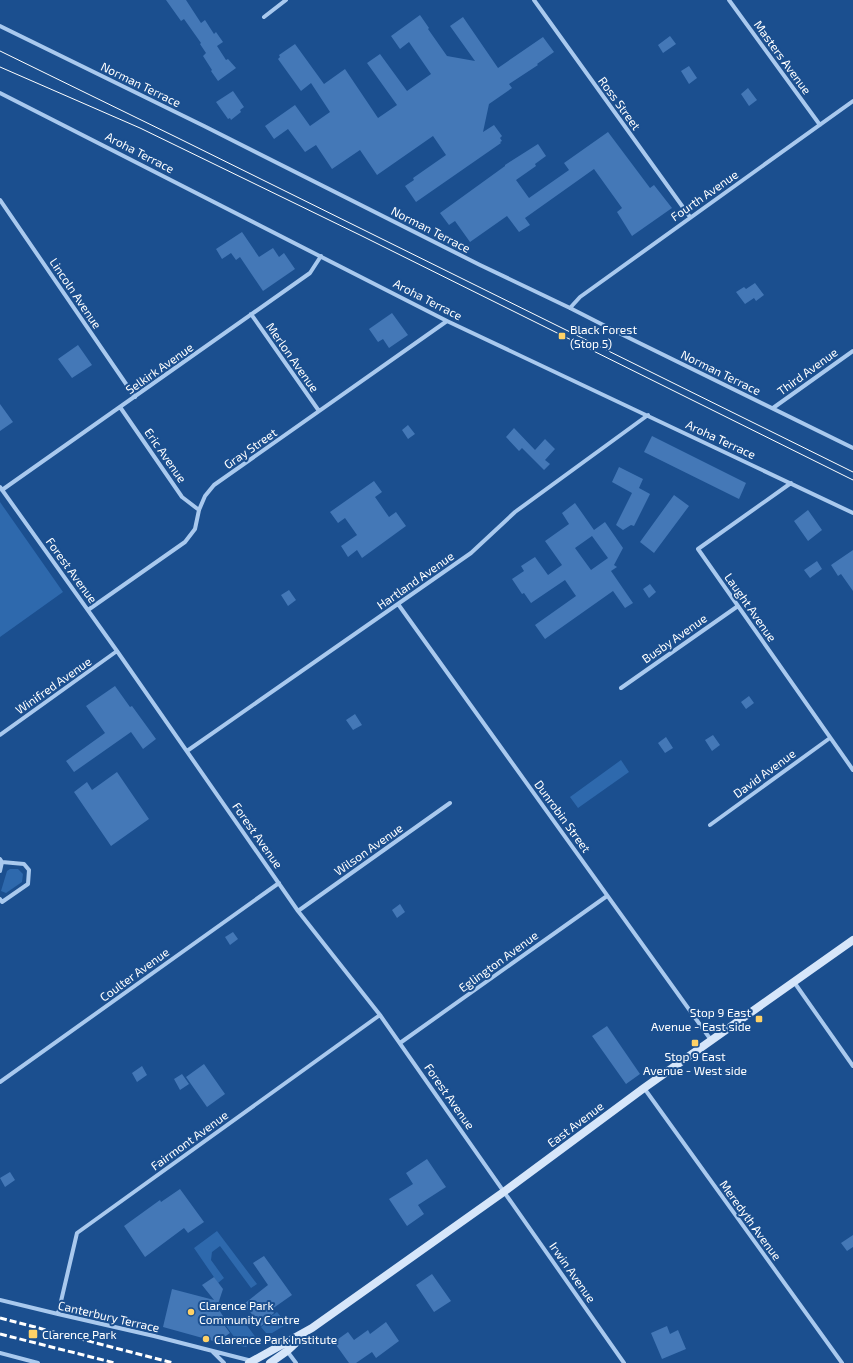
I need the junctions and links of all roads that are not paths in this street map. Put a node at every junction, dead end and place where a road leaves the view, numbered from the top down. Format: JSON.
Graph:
{"nodes":[{"id":1,"x":286,"y":0,"type":"edge"},
{"id":2,"x":534,"y":0,"type":"edge"},
{"id":3,"x":729,"y":0,"type":"edge"},
{"id":4,"x":264,"y":16,"type":"dead end"},
{"id":5,"x":0,"y":26,"type":"edge"},
{"id":6,"x":0,"y":93,"type":"edge"},
{"id":7,"x":853,"y":101,"type":"edge"},
{"id":8,"x":820,"y":125,"type":"junction"},
{"id":9,"x":0,"y":200,"type":"edge"},
{"id":10,"x":690,"y":217,"type":"junction"},
{"id":11,"x":321,"y":256,"type":"junction"},
{"id":12,"x":570,"y":308,"type":"junction"},
{"id":13,"x":251,"y":314,"type":"junction"},
{"id":14,"x":447,"y":320,"type":"junction"},
{"id":15,"x":853,"y":351,"type":"edge"},
{"id":16,"x":135,"y":397,"type":"junction"},
{"id":17,"x":120,"y":407,"type":"junction"},
{"id":18,"x":774,"y":408,"type":"junction"},
{"id":19,"x":319,"y":411,"type":"junction"},
{"id":20,"x":648,"y":415,"type":"junction"},
{"id":21,"x":853,"y":448,"type":"edge"},
{"id":22,"x":791,"y":483,"type":"junction"},
{"id":23,"x":1,"y":489,"type":"edge"},
{"id":24,"x":199,"y":510,"type":"junction"},
{"id":25,"x":853,"y":513,"type":"edge"},
{"id":26,"x":398,"y":604,"type":"junction"},
{"id":27,"x":738,"y":606,"type":"junction"},
{"id":28,"x":88,"y":610,"type":"junction"},
{"id":29,"x":117,"y":651,"type":"junction"},
{"id":30,"x":621,"y":688,"type":"dead end"},
{"id":31,"x":0,"y":735,"type":"edge"},
{"id":32,"x":830,"y":738,"type":"junction"},
{"id":33,"x":187,"y":751,"type":"junction"},
{"id":34,"x":853,"y":770,"type":"edge"},
{"id":35,"x":450,"y":803,"type":"dead end"},
{"id":36,"x":710,"y":825,"type":"dead end"},
{"id":37,"x":1,"y":860,"type":"edge"},
{"id":38,"x":0,"y":871,"type":"edge"},
{"id":39,"x":279,"y":883,"type":"junction"},
{"id":40,"x":607,"y":896,"type":"junction"},
{"id":41,"x":0,"y":899,"type":"edge"},
{"id":42,"x":298,"y":911,"type":"junction"},
{"id":43,"x":853,"y":940,"type":"edge"},
{"id":44,"x":794,"y":982,"type":"junction"},
{"id":45,"x":380,"y":1015,"type":"junction"},
{"id":46,"x":711,"y":1040,"type":"junction"},
{"id":47,"x":400,"y":1044,"type":"junction"},
{"id":48,"x":853,"y":1066,"type":"edge"},
{"id":49,"x":0,"y":1082,"type":"edge"},
{"id":50,"x":644,"y":1088,"type":"junction"},
{"id":51,"x":505,"y":1192,"type":"junction"},
{"id":52,"x":0,"y":1300,"type":"edge"},
{"id":53,"x":58,"y":1314,"type":"junction"},
{"id":54,"x":312,"y":1328,"type":"junction"},
{"id":55,"x":287,"y":1351,"type":"junction"},
{"id":56,"x":212,"y":1352,"type":"junction"},
{"id":57,"x":0,"y":1353,"type":"edge"},
{"id":58,"x":279,"y":1360,"type":"edge"},
{"id":59,"x":251,"y":1362,"type":"edge"},
{"id":60,"x":38,"y":1363,"type":"edge"},
{"id":61,"x":224,"y":1363,"type":"edge"},
{"id":62,"x":270,"y":1363,"type":"edge"},
{"id":63,"x":296,"y":1363,"type":"edge"},
{"id":64,"x":624,"y":1363,"type":"edge"},
{"id":65,"x":842,"y":1363,"type":"edge"}],
"edges":[{"from":1,"to":4,"type":"street"},
{"from":2,"to":10,"type":"street","name":"Ross Street"},
{"from":3,"to":8,"type":"street","name":"Masters Avenue"},
{"from":5,"to":12,"type":"street","name":"Norman Terrace"},
{"from":6,"to":11,"type":"street","name":"Aroha Terrace"},
{"from":7,"to":8,"type":"street","name":"Fourth Avenue"},
{"from":8,"to":10,"type":"street","name":"Fourth Avenue"},
{"from":9,"to":16,"type":"street","name":"Lincoln Avenue"},
{"from":10,"to":12,"type":"street","name":"Fourth Avenue"},
{"from":11,"to":13,"type":"street","name":"Selkirk Avenue"},
{"from":11,"to":14,"type":"street","name":"Aroha Terrace"},
{"from":12,"to":18,"type":"street","name":"Norman Terrace"},
{"from":13,"to":16,"type":"street","name":"Selkirk Avenue"},
{"from":13,"to":19,"type":"street","name":"Merlon Avenue"},
{"from":14,"to":19,"type":"street","name":"Gray Street"},
{"from":14,"to":20,"type":"street","name":"Aroha Terrace"},
{"from":15,"to":18,"type":"street","name":"Third Avenue"},
{"from":16,"to":17,"type":"street","name":"Selkirk Avenue"},
{"from":17,"to":23,"type":"street","name":"Selkirk Avenue"},
{"from":17,"to":24,"type":"street","name":"Eric Avenue"},
{"from":18,"to":21,"type":"street","name":"Norman Terrace"},
{"from":19,"to":24,"type":"street","name":"Gray Street"},
{"from":20,"to":22,"type":"street","name":"Aroha Terrace"},
{"from":20,"to":26,"type":"street","name":"Hartland Avenue"},
{"from":22,"to":25,"type":"street","name":"Aroha Terrace"},
{"from":22,"to":27,"type":"street","name":"Laught Avenue"},
{"from":23,"to":28,"type":"street","name":"Forest Avenue"},
{"from":24,"to":28,"type":"street","name":"Gray Street"},
{"from":26,"to":33,"type":"street","name":"Hartland Avenue"},
{"from":26,"to":40,"type":"street","name":"Dunrobin Street"},
{"from":27,"to":30,"type":"street","name":"Busby Avenue"},
{"from":27,"to":32,"type":"street","name":"Laught Avenue"},
{"from":28,"to":29,"type":"street","name":"Forest Avenue"},
{"from":29,"to":31,"type":"street","name":"Winifred Avenue"},
{"from":29,"to":33,"type":"street","name":"Forest Avenue"},
{"from":32,"to":34,"type":"street","name":"Laught Avenue"},
{"from":32,"to":36,"type":"street","name":"David Avenue"},
{"from":33,"to":39,"type":"street","name":"Forest Avenue"},
{"from":35,"to":42,"type":"street","name":"Wilson Avenue"},
{"from":37,"to":38,"type":"street"},
{"from":37,"to":41,"type":"street"},
{"from":39,"to":42,"type":"street","name":"Forest Avenue"},
{"from":39,"to":49,"type":"street","name":"Coulter Avenue"},
{"from":40,"to":46,"type":"street","name":"Dunrobin Street"},
{"from":40,"to":47,"type":"street","name":"Eglington Avenue"},
{"from":42,"to":45,"type":"street","name":"Forest Avenue"},
{"from":43,"to":44,"type":"street","name":"East Avenue"},
{"from":44,"to":46,"type":"street","name":"East Avenue"},
{"from":44,"to":48,"type":"street"},
{"from":45,"to":47,"type":"street","name":"Forest Avenue"},
{"from":45,"to":53,"type":"street","name":"Fairmont Avenue"},
{"from":46,"to":50,"type":"street","name":"East Avenue"},
{"from":47,"to":51,"type":"street","name":"Forest Avenue"},
{"from":50,"to":51,"type":"street","name":"East Avenue"},
{"from":50,"to":65,"type":"street","name":"Meredyth Avenue"},
{"from":51,"to":54,"type":"street","name":"East Avenue"},
{"from":51,"to":64,"type":"street","name":"Irwin Avenue"},
{"from":52,"to":53,"type":"street","name":"Canterbury Terrace"},
{"from":53,"to":56,"type":"street","name":"Canterbury Terrace"},
{"from":54,"to":55,"type":"street","name":"East Avenue"},
{"from":54,"to":59,"type":"street","name":"East Avenue"},
{"from":55,"to":58,"type":"street","name":"East Avenue"},
{"from":55,"to":63,"type":"street"},
{"from":56,"to":59,"type":"street","name":"Canterbury Terrace"},
{"from":56,"to":61,"type":"street","name":"Canterbury Terrace"},
{"from":57,"to":60,"type":"street"},
{"from":58,"to":62,"type":"street","name":"East Avenue"}]}
